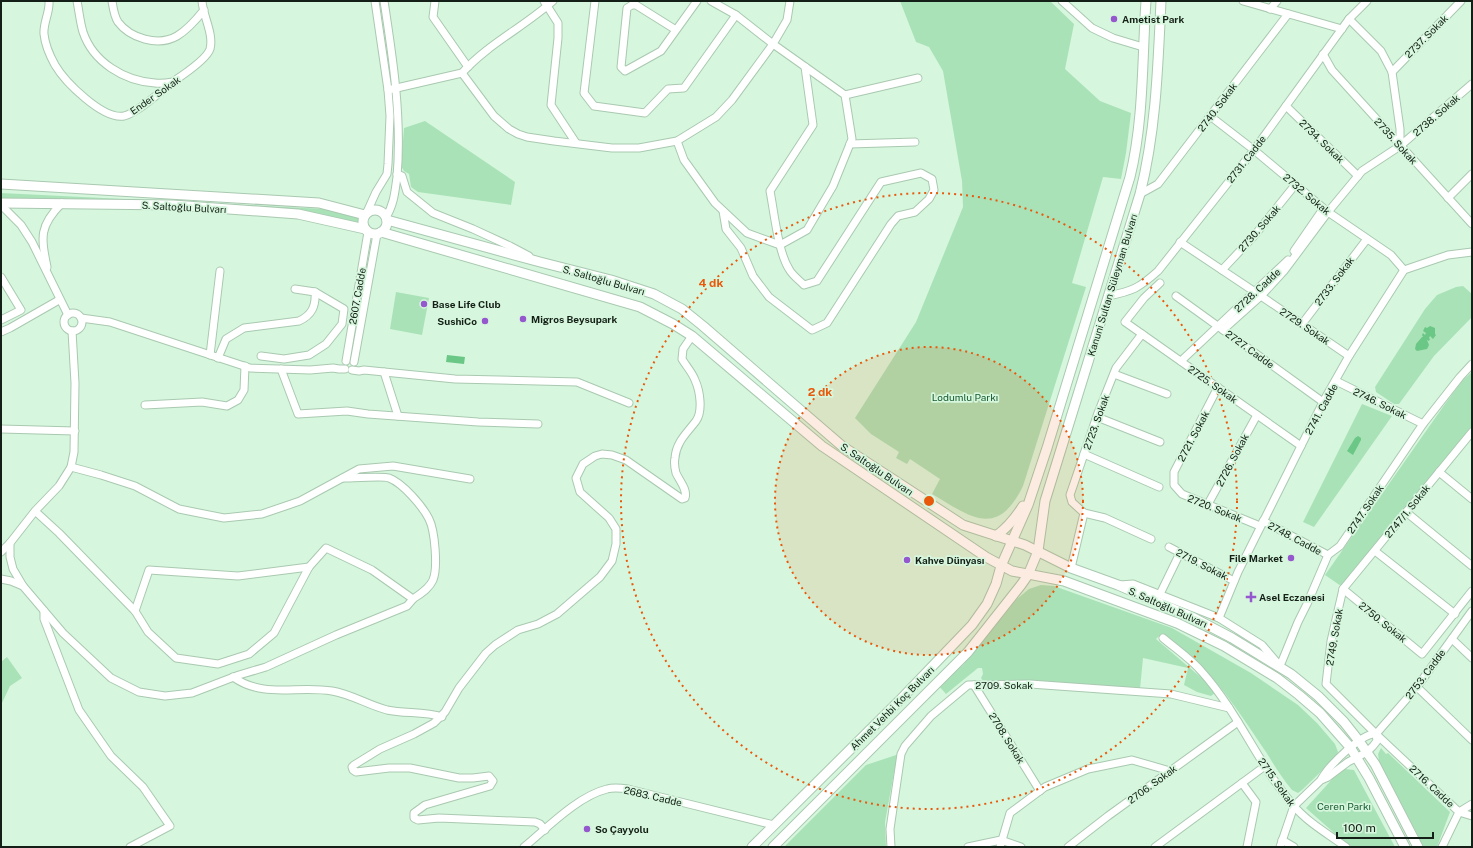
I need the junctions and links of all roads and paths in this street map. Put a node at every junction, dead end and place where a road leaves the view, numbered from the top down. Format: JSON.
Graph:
{"nodes":[{"id":1,"x":49,"y":1,"type":"edge"},
{"id":2,"x":77,"y":1,"type":"edge"},
{"id":3,"x":112,"y":1,"type":"edge"},
{"id":4,"x":202,"y":1,"type":"edge"},
{"id":5,"x":375,"y":1,"type":"edge"},
{"id":6,"x":384,"y":1,"type":"edge"},
{"id":7,"x":435,"y":1,"type":"edge"},
{"id":8,"x":595,"y":1,"type":"edge"},
{"id":9,"x":697,"y":1,"type":"edge"},
{"id":10,"x":711,"y":1,"type":"edge"},
{"id":11,"x":790,"y":1,"type":"edge"},
{"id":12,"x":1062,"y":1,"type":"edge"},
{"id":13,"x":1146,"y":1,"type":"edge"},
{"id":14,"x":1161,"y":1,"type":"edge"},
{"id":15,"x":1243,"y":1,"type":"edge"},
{"id":16,"x":1277,"y":1,"type":"edge"},
{"id":17,"x":1367,"y":1,"type":"edge"},
{"id":18,"x":1461,"y":1,"type":"edge"},
{"id":19,"x":548,"y":3,"type":"edge"},
{"id":20,"x":1270,"y":9,"type":"junction"},
{"id":21,"x":204,"y":10,"type":"junction"},
{"id":22,"x":1288,"y":14,"type":"junction"},
{"id":23,"x":736,"y":15,"type":"junction"},
{"id":24,"x":1349,"y":19,"type":"junction"},
{"id":25,"x":1342,"y":29,"type":"junction"},
{"id":26,"x":676,"y":30,"type":"junction"},
{"id":27,"x":773,"y":44,"type":"junction"},
{"id":28,"x":1143,"y":46,"type":"junction"},
{"id":29,"x":1323,"y":54,"type":"junction"},
{"id":30,"x":468,"y":66,"type":"junction"},
{"id":31,"x":805,"y":67,"type":"junction"},
{"id":32,"x":1392,"y":72,"type":"junction"},
{"id":33,"x":462,"y":73,"type":"junction"},
{"id":34,"x":918,"y":78,"type":"dead end"},
{"id":35,"x":173,"y":82,"type":"junction"},
{"id":36,"x":1472,"y":84,"type":"edge"},
{"id":37,"x":396,"y":88,"type":"junction"},
{"id":38,"x":388,"y":90,"type":"junction"},
{"id":39,"x":845,"y":95,"type":"junction"},
{"id":40,"x":1286,"y":106,"type":"junction"},
{"id":41,"x":1210,"y":116,"type":"junction"},
{"id":42,"x":677,"y":141,"type":"junction"},
{"id":43,"x":915,"y":142,"type":"dead end"},
{"id":44,"x":576,"y":143,"type":"junction"},
{"id":45,"x":850,"y":144,"type":"junction"},
{"id":46,"x":1400,"y":146,"type":"junction"},
{"id":47,"x":1254,"y":150,"type":"junction"},
{"id":48,"x":397,"y":174,"type":"junction"},
{"id":49,"x":1472,"y":174,"type":"edge"},
{"id":50,"x":1358,"y":176,"type":"junction"},
{"id":51,"x":1,"y":184,"type":"edge"},
{"id":52,"x":1295,"y":185,"type":"junction"},
{"id":53,"x":1140,"y":194,"type":"junction"},
{"id":54,"x":1448,"y":198,"type":"junction"},
{"id":55,"x":62,"y":203,"type":"junction"},
{"id":56,"x":1,"y":204,"type":"edge"},
{"id":57,"x":723,"y":211,"type":"junction"},
{"id":58,"x":1325,"y":211,"type":"junction"},
{"id":59,"x":366,"y":214,"type":"junction"},
{"id":60,"x":386,"y":219,"type":"junction"},
{"id":61,"x":1472,"y":224,"type":"edge"},
{"id":62,"x":373,"y":232,"type":"junction"},
{"id":63,"x":1367,"y":239,"type":"junction"},
{"id":64,"x":1180,"y":242,"type":"junction"},
{"id":65,"x":780,"y":245,"type":"junction"},
{"id":66,"x":1472,"y":251,"type":"edge"},
{"id":67,"x":540,"y":262,"type":"junction"},
{"id":68,"x":1222,"y":270,"type":"junction"},
{"id":69,"x":1404,"y":270,"type":"junction"},
{"id":70,"x":220,"y":271,"type":"dead end"},
{"id":71,"x":48,"y":276,"type":"junction"},
{"id":72,"x":1,"y":277,"type":"edge"},
{"id":73,"x":359,"y":283,"type":"junction"},
{"id":74,"x":1160,"y":283,"type":"dead end"},
{"id":75,"x":368,"y":284,"type":"junction"},
{"id":76,"x":295,"y":289,"type":"dead end"},
{"id":77,"x":315,"y":292,"type":"junction"},
{"id":78,"x":1258,"y":294,"type":"junction"},
{"id":79,"x":1108,"y":296,"type":"junction"},
{"id":80,"x":1176,"y":296,"type":"dead end"},
{"id":81,"x":59,"y":300,"type":"junction"},
{"id":82,"x":68,"y":315,"type":"junction"},
{"id":83,"x":80,"y":318,"type":"junction"},
{"id":84,"x":1,"y":320,"type":"edge"},
{"id":85,"x":1302,"y":324,"type":"junction"},
{"id":86,"x":1221,"y":329,"type":"junction"},
{"id":87,"x":72,"y":331,"type":"junction"},
{"id":88,"x":1,"y":332,"type":"edge"},
{"id":89,"x":1142,"y":334,"type":"junction"},
{"id":90,"x":692,"y":336,"type":"junction"},
{"id":91,"x":210,"y":355,"type":"junction"},
{"id":92,"x":261,"y":356,"type":"dead end"},
{"id":93,"x":1349,"y":356,"type":"junction"},
{"id":94,"x":218,"y":358,"type":"junction"},
{"id":95,"x":1181,"y":361,"type":"junction"},
{"id":96,"x":1472,"y":364,"type":"edge"},
{"id":97,"x":350,"y":365,"type":"junction"},
{"id":98,"x":245,"y":366,"type":"junction"},
{"id":99,"x":281,"y":369,"type":"junction"},
{"id":100,"x":384,"y":372,"type":"junction"},
{"id":101,"x":1114,"y":374,"type":"junction"},
{"id":102,"x":1336,"y":381,"type":"junction"},
{"id":103,"x":1218,"y":388,"type":"junction"},
{"id":104,"x":1167,"y":394,"type":"dead end"},
{"id":105,"x":1324,"y":402,"type":"junction"},
{"id":106,"x":629,"y":403,"type":"dead end"},
{"id":107,"x":145,"y":405,"type":"dead end"},
{"id":108,"x":1257,"y":415,"type":"junction"},
{"id":109,"x":398,"y":416,"type":"junction"},
{"id":110,"x":1097,"y":417,"type":"junction"},
{"id":111,"x":538,"y":424,"type":"dead end"},
{"id":112,"x":1423,"y":424,"type":"junction"},
{"id":113,"x":1,"y":429,"type":"edge"},
{"id":114,"x":74,"y":431,"type":"junction"},
{"id":115,"x":1472,"y":432,"type":"edge"},
{"id":116,"x":1160,"y":442,"type":"dead end"},
{"id":117,"x":1301,"y":446,"type":"junction"},
{"id":118,"x":1084,"y":454,"type":"junction"},
{"id":119,"x":71,"y":467,"type":"junction"},
{"id":120,"x":1439,"y":472,"type":"junction"},
{"id":121,"x":342,"y":478,"type":"junction"},
{"id":122,"x":470,"y":479,"type":"dead end"},
{"id":123,"x":1174,"y":485,"type":"joint"},
{"id":124,"x":1159,"y":487,"type":"dead end"},
{"id":125,"x":1032,"y":493,"type":"junction"},
{"id":126,"x":1472,"y":499,"type":"edge"},
{"id":127,"x":1208,"y":504,"type":"junction"},
{"id":128,"x":35,"y":511,"type":"junction"},
{"id":129,"x":1406,"y":512,"type":"junction"},
{"id":130,"x":1084,"y":513,"type":"junction"},
{"id":131,"x":1262,"y":524,"type":"junction"},
{"id":132,"x":996,"y":536,"type":"junction"},
{"id":133,"x":1151,"y":539,"type":"dead end"},
{"id":134,"x":1013,"y":540,"type":"junction"},
{"id":135,"x":10,"y":543,"type":"junction"},
{"id":136,"x":1169,"y":547,"type":"dead end"},
{"id":137,"x":1375,"y":550,"type":"junction"},
{"id":138,"x":1038,"y":551,"type":"junction"},
{"id":139,"x":1,"y":552,"type":"edge"},
{"id":140,"x":1007,"y":552,"type":"joint"},
{"id":141,"x":1180,"y":553,"type":"junction"},
{"id":142,"x":1328,"y":555,"type":"junction"},
{"id":143,"x":1034,"y":563,"type":"joint"},
{"id":144,"x":1001,"y":566,"type":"junction"},
{"id":145,"x":1472,"y":566,"type":"edge"},
{"id":146,"x":309,"y":567,"type":"junction"},
{"id":147,"x":1071,"y":568,"type":"junction"},
{"id":148,"x":1028,"y":575,"type":"junction"},
{"id":149,"x":1,"y":579,"type":"edge"},
{"id":150,"x":1234,"y":581,"type":"junction"},
{"id":151,"x":1118,"y":585,"type":"junction"},
{"id":152,"x":23,"y":586,"type":"junction"},
{"id":153,"x":1343,"y":589,"type":"junction"},
{"id":154,"x":1472,"y":592,"type":"edge"},
{"id":155,"x":1160,"y":594,"type":"junction"},
{"id":156,"x":413,"y":599,"type":"junction"},
{"id":157,"x":44,"y":611,"type":"junction"},
{"id":158,"x":135,"y":611,"type":"junction"},
{"id":159,"x":1472,"y":611,"type":"edge"},
{"id":160,"x":1455,"y":614,"type":"junction"},
{"id":161,"x":1220,"y":618,"type":"junction"},
{"id":162,"x":1162,"y":638,"type":"dead end"},
{"id":163,"x":1452,"y":639,"type":"junction"},
{"id":164,"x":1472,"y":658,"type":"edge"},
{"id":165,"x":1280,"y":666,"type":"junction"},
{"id":166,"x":233,"y":677,"type":"junction"},
{"id":167,"x":1326,"y":684,"type":"joint"},
{"id":168,"x":974,"y":685,"type":"junction"},
{"id":169,"x":1417,"y":687,"type":"junction"},
{"id":170,"x":1229,"y":708,"type":"junction"},
{"id":171,"x":442,"y":716,"type":"junction"},
{"id":172,"x":1238,"y":722,"type":"junction"},
{"id":173,"x":1376,"y":734,"type":"junction"},
{"id":174,"x":1472,"y":740,"type":"edge"},
{"id":175,"x":1359,"y":742,"type":"junction"},
{"id":176,"x":1350,"y":747,"type":"junction"},
{"id":177,"x":1367,"y":752,"type":"junction"},
{"id":178,"x":1356,"y":757,"type":"junction"},
{"id":179,"x":1265,"y":766,"type":"junction"},
{"id":180,"x":1170,"y":771,"type":"junction"},
{"id":181,"x":1321,"y":780,"type":"junction"},
{"id":182,"x":1242,"y":783,"type":"junction"},
{"id":183,"x":1040,"y":791,"type":"junction"},
{"id":184,"x":1472,"y":804,"type":"edge"},
{"id":185,"x":1294,"y":806,"type":"junction"},
{"id":186,"x":1459,"y":812,"type":"junction"},
{"id":187,"x":1472,"y":816,"type":"edge"},
{"id":188,"x":774,"y":825,"type":"junction"},
{"id":189,"x":545,"y":830,"type":"junction"},
{"id":190,"x":1000,"y":844,"type":"edge"},
{"id":191,"x":1281,"y":844,"type":"edge"},
{"id":192,"x":130,"y":847,"type":"edge"},
{"id":193,"x":524,"y":847,"type":"edge"},
{"id":194,"x":752,"y":847,"type":"edge"},
{"id":195,"x":773,"y":847,"type":"edge"},
{"id":196,"x":891,"y":847,"type":"edge"},
{"id":197,"x":968,"y":847,"type":"edge"},
{"id":198,"x":1021,"y":847,"type":"edge"},
{"id":199,"x":1068,"y":847,"type":"edge"},
{"id":200,"x":1155,"y":847,"type":"edge"},
{"id":201,"x":1247,"y":847,"type":"edge"},
{"id":202,"x":1294,"y":847,"type":"edge"},
{"id":203,"x":1346,"y":847,"type":"edge"},
{"id":204,"x":1405,"y":847,"type":"edge"},
{"id":205,"x":1418,"y":847,"type":"edge"},
{"id":206,"x":1442,"y":847,"type":"edge"}],
"edges":[{"from":1,"to":35,"type":"street","name":"Ender Sokak"},
{"from":2,"to":35,"type":"street"},
{"from":3,"to":21,"type":"street"},
{"from":4,"to":21,"type":"street","name":"Ender Sokak"},
{"from":5,"to":38,"type":"street"},
{"from":6,"to":37,"type":"street"},
{"from":7,"to":30,"type":"street"},
{"from":8,"to":23,"type":"street"},
{"from":9,"to":26,"type":"street"},
{"from":10,"to":23,"type":"street"},
{"from":11,"to":27,"type":"street"},
{"from":12,"to":28,"type":"street"},
{"from":13,"to":28,"type":"main road","name":"Kanuni Sultan Süleyman Bulvarı"},
{"from":14,"to":53,"type":"main road","name":"Kanuni Sultan Süleyman Bulvarı"},
{"from":15,"to":20,"type":"street"},
{"from":16,"to":20,"type":"street"},
{"from":17,"to":24,"type":"street","name":"2731. Cadde"},
{"from":18,"to":32,"type":"street","name":"2737. Sokak"},
{"from":19,"to":30,"type":"street"},
{"from":19,"to":44,"type":"street"},
{"from":20,"to":22,"type":"street"},
{"from":21,"to":35,"type":"street","name":"Ender Sokak"},
{"from":22,"to":25,"type":"street"},
{"from":22,"to":41,"type":"street","name":"2740. Sokak"},
{"from":23,"to":27,"type":"street"},
{"from":24,"to":25,"type":"street","name":"2731. Cadde"},
{"from":24,"to":32,"type":"street"},
{"from":25,"to":29,"type":"street","name":"2731. Cadde"},
{"from":26,"to":26,"type":"street"},
{"from":27,"to":31,"type":"street"},
{"from":27,"to":42,"type":"street"},
{"from":28,"to":125,"type":"main road","name":"Kanuni Sultan Süleyman Bulvarı"},
{"from":29,"to":40,"type":"street","name":"2731. Cadde"},
{"from":29,"to":46,"type":"street","name":"2735. Sokak"},
{"from":30,"to":33,"type":"street"},
{"from":31,"to":39,"type":"street"},
{"from":31,"to":65,"type":"street"},
{"from":32,"to":46,"type":"street"},
{"from":33,"to":37,"type":"street"},
{"from":33,"to":44,"type":"street"},
{"from":34,"to":39,"type":"street"},
{"from":36,"to":46,"type":"street","name":"2738. Sokak"},
{"from":37,"to":38,"type":"street"},
{"from":37,"to":48,"type":"street"},
{"from":38,"to":59,"type":"street"},
{"from":39,"to":45,"type":"street"},
{"from":40,"to":47,"type":"street","name":"2731. Cadde"},
{"from":40,"to":50,"type":"street","name":"2734. Sokak"},
{"from":41,"to":47,"type":"street","name":"2732. Sokak"},
{"from":41,"to":53,"type":"street","name":"2740. Sokak"},
{"from":42,"to":44,"type":"street"},
{"from":42,"to":57,"type":"street"},
{"from":43,"to":45,"type":"street"},
{"from":45,"to":65,"type":"street"},
{"from":46,"to":50,"type":"street","name":"2728. Cadde"},
{"from":46,"to":54,"type":"street","name":"2735. Sokak"},
{"from":47,"to":52,"type":"street","name":"2732. Sokak"},
{"from":47,"to":64,"type":"street","name":"2731. Cadde"},
{"from":48,"to":60,"type":"street"},
{"from":48,"to":67,"type":"street"},
{"from":49,"to":54,"type":"street"},
{"from":50,"to":58,"type":"street","name":"2728. Cadde"},
{"from":51,"to":59,"type":"main road","name":"S. Saltoğlu Bulvarı"},
{"from":52,"to":58,"type":"street","name":"2732. Sokak"},
{"from":52,"to":68,"type":"street","name":"2730. Sokak"},
{"from":53,"to":79,"type":"main road","name":"Kanuni Sultan Süleyman Bulvarı"},
{"from":54,"to":61,"type":"street","name":"2735. Sokak"},
{"from":55,"to":56,"type":"main road","name":"S. Saltoğlu Bulvarı"},
{"from":55,"to":62,"type":"main road","name":"S. Saltoğlu Bulvarı"},
{"from":55,"to":71,"type":"street"},
{"from":56,"to":71,"type":"street"},
{"from":57,"to":65,"type":"street"},
{"from":57,"to":65,"type":"street"},
{"from":58,"to":63,"type":"street","name":"2732. Sokak"},
{"from":58,"to":78,"type":"street","name":"2728. Cadde"},
{"from":59,"to":60,"type":"main road","name":"S. Saltoğlu Bulvarı"},
{"from":59,"to":62,"type":"main road"},
{"from":60,"to":62,"type":"main road"},
{"from":60,"to":67,"type":"main road","name":"S. Saltoğlu Bulvarı"},
{"from":62,"to":73,"type":"street","name":"2607. Cadde"},
{"from":62,"to":75,"type":"street","name":"2607. Cadde"},
{"from":62,"to":90,"type":"main road","name":"S. Saltoğlu Bulvarı"},
{"from":63,"to":69,"type":"street","name":"2732. Sokak"},
{"from":63,"to":85,"type":"street","name":"2733. Sokak"},
{"from":64,"to":68,"type":"street","name":"2729. Sokak"},
{"from":64,"to":79,"type":"street","name":"2731. Cadde"},
{"from":66,"to":69,"type":"street"},
{"from":67,"to":132,"type":"main road","name":"S. Saltoğlu Bulvarı"},
{"from":68,"to":78,"type":"street","name":"2729. Sokak"},
{"from":69,"to":93,"type":"street","name":"2741. Cadde"},
{"from":70,"to":91,"type":"street"},
{"from":71,"to":81,"type":"street"},
{"from":72,"to":84,"type":"street"},
{"from":73,"to":75,"type":"street"},
{"from":73,"to":97,"type":"street","name":"2607. Cadde"},
{"from":74,"to":89,"type":"street","name":"2725. Sokak"},
{"from":75,"to":97,"type":"street","name":"2607. Cadde"},
{"from":76,"to":77,"type":"street"},
{"from":77,"to":92,"type":"street"},
{"from":77,"to":94,"type":"street"},
{"from":78,"to":85,"type":"street","name":"2729. Sokak"},
{"from":78,"to":86,"type":"street","name":"2728. Cadde"},
{"from":79,"to":138,"type":"main road","name":"Kanuni Sultan Süleyman Bulvarı"},
{"from":80,"to":86,"type":"street","name":"2727. Cadde"},
{"from":81,"to":82,"type":"street"},
{"from":81,"to":88,"type":"street"},
{"from":82,"to":83,"type":"street"},
{"from":82,"to":87,"type":"street"},
{"from":83,"to":87,"type":"street"},
{"from":83,"to":91,"type":"street"},
{"from":85,"to":93,"type":"street","name":"2729. Sokak"},
{"from":86,"to":95,"type":"street","name":"2728. Cadde"},
{"from":86,"to":105,"type":"street","name":"2727. Cadde"},
{"from":87,"to":114,"type":"street"},
{"from":89,"to":95,"type":"street","name":"2725. Sokak"},
{"from":89,"to":101,"type":"street","name":"2723. Sokak"},
{"from":90,"to":144,"type":"main road","name":"S. Saltoğlu Bulvarı"},
{"from":90,"to":171,"type":"street"},
{"from":91,"to":94,"type":"street"},
{"from":93,"to":102,"type":"street","name":"2741. Cadde"},
{"from":94,"to":98,"type":"street"},
{"from":95,"to":103,"type":"street","name":"2725. Sokak"},
{"from":96,"to":112,"type":"street","name":"2747. Sokak"},
{"from":97,"to":99,"type":"street"},
{"from":97,"to":100,"type":"street"},
{"from":98,"to":99,"type":"street"},
{"from":98,"to":107,"type":"street"},
{"from":99,"to":109,"type":"street"},
{"from":100,"to":106,"type":"street"},
{"from":100,"to":109,"type":"street"},
{"from":101,"to":104,"type":"street"},
{"from":101,"to":110,"type":"street","name":"2723. Sokak"},
{"from":102,"to":105,"type":"street","name":"2741. Cadde"},
{"from":102,"to":112,"type":"street","name":"2746. Sokak"},
{"from":103,"to":108,"type":"street","name":"2725. Sokak"},
{"from":103,"to":123,"type":"street","name":"2721. Sokak"},
{"from":105,"to":117,"type":"street","name":"2741. Cadde"},
{"from":108,"to":117,"type":"street","name":"2725. Sokak"},
{"from":108,"to":127,"type":"street","name":"2726. Sokak"},
{"from":109,"to":111,"type":"street"},
{"from":110,"to":116,"type":"street"},
{"from":110,"to":118,"type":"street","name":"2723. Sokak"},
{"from":112,"to":142,"type":"street","name":"2747. Sokak"},
{"from":113,"to":114,"type":"street"},
{"from":114,"to":119,"type":"street"},
{"from":115,"to":120,"type":"street","name":"2747/1. Sokak"},
{"from":117,"to":131,"type":"street","name":"2741. Cadde"},
{"from":118,"to":124,"type":"street"},
{"from":118,"to":130,"type":"street","name":"2723. Sokak"},
{"from":119,"to":121,"type":"street"},
{"from":119,"to":128,"type":"street"},
{"from":120,"to":126,"type":"street"},
{"from":120,"to":129,"type":"street","name":"2747/1. Sokak"},
{"from":121,"to":122,"type":"street"},
{"from":121,"to":156,"type":"street"},
{"from":123,"to":127,"type":"street","name":"2720. Sokak"},
{"from":125,"to":132,"type":"main road"},
{"from":125,"to":134,"type":"main road","name":"Kanuni Sultan Süleyman Bulvarı"},
{"from":127,"to":131,"type":"street","name":"2720. Sokak"},
{"from":128,"to":135,"type":"street"},
{"from":128,"to":158,"type":"street"},
{"from":129,"to":137,"type":"street","name":"2747/1. Sokak"},
{"from":129,"to":145,"type":"street"},
{"from":130,"to":133,"type":"street"},
{"from":130,"to":147,"type":"street"},
{"from":131,"to":142,"type":"street","name":"2748. Cadde"},
{"from":131,"to":150,"type":"street","name":"2741. Cadde"},
{"from":132,"to":134,"type":"main road","name":"S. Saltoğlu Bulvarı"},
{"from":134,"to":138,"type":"main road","name":"S. Saltoğlu Bulvarı"},
{"from":134,"to":140,"type":"main road","name":"Kanuni Sultan Süleyman Bulvarı"},
{"from":135,"to":139,"type":"street"},
{"from":135,"to":152,"type":"street"},
{"from":136,"to":141,"type":"street","name":"2719. Sokak"},
{"from":137,"to":153,"type":"street","name":"2747/1. Sokak"},
{"from":137,"to":160,"type":"street"},
{"from":138,"to":143,"type":"main road","name":"Kanuni Sultan Süleyman Bulvarı"},
{"from":138,"to":147,"type":"main road","name":"S. Saltoğlu Bulvarı"},
{"from":140,"to":144,"type":"main road","name":"Ahmet Vehbi Koç Bulvarı"},
{"from":141,"to":150,"type":"street","name":"2719. Sokak"},
{"from":141,"to":155,"type":"street"},
{"from":142,"to":165,"type":"street","name":"2747. Sokak"},
{"from":143,"to":148,"type":"main road","name":"Ahmet Vehbi Koç Bulvarı"},
{"from":144,"to":148,"type":"main road","name":"S. Saltoğlu Bulvarı"},
{"from":144,"to":188,"type":"main road","name":"Ahmet Vehbi Koç Bulvarı"},
{"from":146,"to":156,"type":"street"},
{"from":146,"to":158,"type":"street"},
{"from":146,"to":158,"type":"street"},
{"from":147,"to":151,"type":"main road","name":"S. Saltoğlu Bulvarı"},
{"from":148,"to":176,"type":"main road","name":"S. Saltoğlu Bulvarı"},
{"from":148,"to":195,"type":"main road","name":"Ahmet Vehbi Koç Bulvarı"},
{"from":149,"to":152,"type":"street"},
{"from":150,"to":161,"type":"street","name":"2741. Cadde"},
{"from":151,"to":155,"type":"street"},
{"from":151,"to":165,"type":"main road","name":"S. Saltoğlu Bulvarı"},
{"from":152,"to":157,"type":"street"},
{"from":153,"to":160,"type":"street","name":"2750. Sokak"},
{"from":153,"to":167,"type":"street","name":"2749. Sokak"},
{"from":154,"to":160,"type":"street"},
{"from":155,"to":161,"type":"street"},
{"from":156,"to":166,"type":"street"},
{"from":157,"to":166,"type":"street"},
{"from":157,"to":192,"type":"street"},
{"from":159,"to":163,"type":"street","name":"2753. Cadde"},
{"from":161,"to":165,"type":"street"},
{"from":162,"to":170,"type":"street","name":"2715. Sokak"},
{"from":163,"to":164,"type":"street"},
{"from":163,"to":169,"type":"street","name":"2753. Cadde"},
{"from":165,"to":175,"type":"main road","name":"S. Saltoğlu Bulvarı"},
{"from":166,"to":171,"type":"street"},
{"from":167,"to":173,"type":"street","name":"2716. Cadde"},
{"from":168,"to":170,"type":"street","name":"2709. Sokak"},
{"from":168,"to":183,"type":"street","name":"2708. Sokak"},
{"from":168,"to":196,"type":"street","name":"2709. Sokak"},
{"from":169,"to":173,"type":"street","name":"2753. Cadde"},
{"from":169,"to":174,"type":"street"},
{"from":170,"to":172,"type":"street","name":"2715. Sokak"},
{"from":171,"to":189,"type":"street"},
{"from":172,"to":179,"type":"street","name":"2715. Sokak"},
{"from":172,"to":180,"type":"street","name":"2706. Sokak"},
{"from":173,"to":175,"type":"street"},
{"from":173,"to":177,"type":"street"},
{"from":173,"to":186,"type":"street","name":"2716. Cadde"},
{"from":175,"to":176,"type":"street"},
{"from":175,"to":177,"type":"main road","name":"S. Saltoğlu Bulvarı"},
{"from":176,"to":178,"type":"main road","name":"S. Saltoğlu Bulvarı"},
{"from":176,"to":181,"type":"street"},
{"from":177,"to":178,"type":"street"},
{"from":177,"to":205,"type":"main road","name":"S. Saltoğlu Bulvarı"},
{"from":178,"to":181,"type":"street"},
{"from":178,"to":204,"type":"main road","name":"S. Saltoğlu Bulvarı"},
{"from":179,"to":182,"type":"street"},
{"from":179,"to":185,"type":"street","name":"2715. Sokak"},
{"from":180,"to":183,"type":"street"},
{"from":180,"to":199,"type":"street","name":"2706. Sokak"},
{"from":181,"to":185,"type":"street"},
{"from":182,"to":200,"type":"street"},
{"from":182,"to":201,"type":"street"},
{"from":183,"to":190,"type":"street"},
{"from":184,"to":186,"type":"street"},
{"from":185,"to":191,"type":"street"},
{"from":185,"to":203,"type":"street","name":"2715. Sokak"},
{"from":186,"to":187,"type":"street"},
{"from":186,"to":206,"type":"street","name":"2716. Cadde"},
{"from":188,"to":189,"type":"street","name":"2683. Cadde"},
{"from":188,"to":194,"type":"main road","name":"Ahmet Vehbi Koç Bulvarı"},
{"from":189,"to":193,"type":"street","name":"2683. Cadde"},
{"from":190,"to":197,"type":"street"},
{"from":190,"to":198,"type":"street"},
{"from":191,"to":202,"type":"street"}]}
